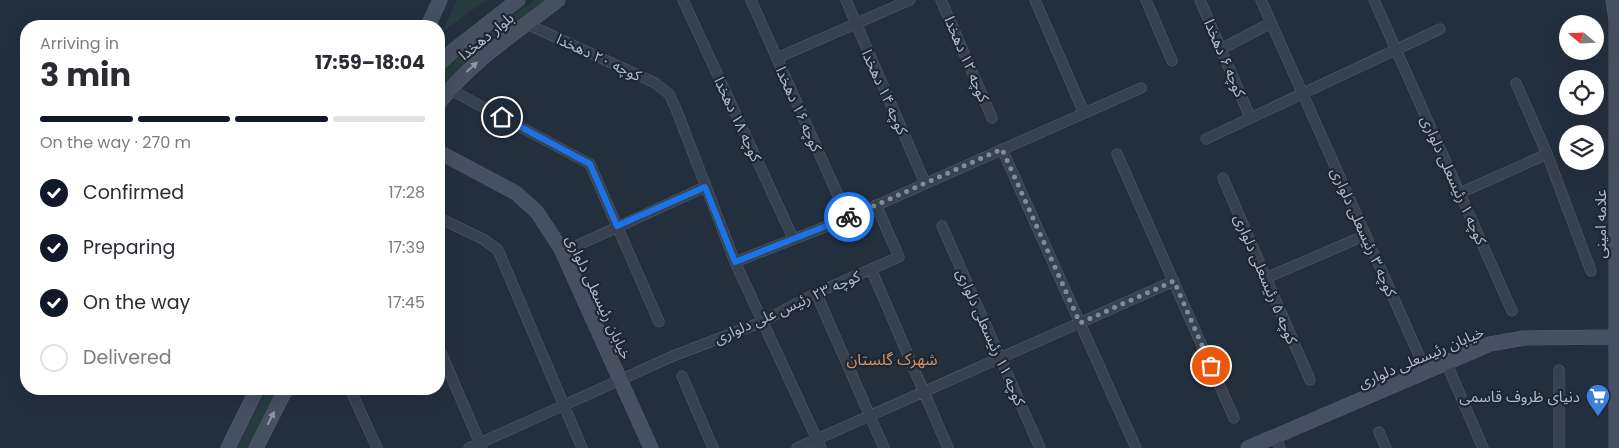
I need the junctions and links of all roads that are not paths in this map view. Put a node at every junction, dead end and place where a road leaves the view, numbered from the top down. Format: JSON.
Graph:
{"nodes":[{"id":1,"x":440,"y":0,"type":"edge"},
{"id":2,"x":518,"y":0,"type":"edge"},
{"id":3,"x":558,"y":0,"type":"edge"},
{"id":4,"x":683,"y":0,"type":"edge"},
{"id":5,"x":751,"y":0,"type":"edge"},
{"id":6,"x":846,"y":0,"type":"edge"},
{"id":7,"x":910,"y":0,"type":"edge"},
{"id":8,"x":941,"y":0,"type":"edge"},
{"id":9,"x":1035,"y":0,"type":"edge"},
{"id":10,"x":1146,"y":0,"type":"edge"},
{"id":11,"x":1200,"y":0,"type":"edge"},
{"id":12,"x":1261,"y":0,"type":"edge"},
{"id":13,"x":1374,"y":0,"type":"edge"},
{"id":14,"x":1613,"y":0,"type":"edge"},
{"id":15,"x":431,"y":20,"type":"edge"},
{"id":16,"x":527,"y":24,"type":"junction"},
{"id":17,"x":856,"y":24,"type":"junction"},
{"id":18,"x":1267,"y":25,"type":"dead end"},
{"id":19,"x":1440,"y":29,"type":"dead end"},
{"id":20,"x":1221,"y":48,"type":"junction"},
{"id":21,"x":1396,"y":49,"type":"junction"},
{"id":22,"x":445,"y":58,"type":"edge"},
{"id":23,"x":776,"y":58,"type":"junction"},
{"id":24,"x":1172,"y":61,"type":"dead end"},
{"id":25,"x":1516,"y":83,"type":"dead end"},
{"id":26,"x":1141,"y":88,"type":"dead end"},
{"id":27,"x":449,"y":89,"type":"junction"},
{"id":28,"x":1302,"y":93,"type":"junction"},
{"id":29,"x":445,"y":95,"type":"edge"},
{"id":30,"x":1084,"y":113,"type":"junction"},
{"id":31,"x":1250,"y":117,"type":"junction"},
{"id":32,"x":992,"y":118,"type":"dead end"},
{"id":33,"x":1206,"y":138,"type":"dead end"},
{"id":34,"x":1002,"y":149,"type":"junction"},
{"id":35,"x":1118,"y":154,"type":"dead end"},
{"id":36,"x":1547,"y":154,"type":"junction"},
{"id":37,"x":445,"y":155,"type":"edge"},
{"id":38,"x":1223,"y":178,"type":"dead end"},
{"id":39,"x":925,"y":183,"type":"junction"},
{"id":40,"x":705,"y":187,"type":"junction"},
{"id":41,"x":1460,"y":193,"type":"junction"},
{"id":42,"x":876,"y":206,"type":"junction"},
{"id":43,"x":848,"y":218,"type":"junction"},
{"id":44,"x":445,"y":221,"type":"edge"},
{"id":45,"x":617,"y":226,"type":"junction"},
{"id":46,"x":942,"y":226,"type":"dead end"},
{"id":47,"x":1366,"y":235,"type":"junction"},
{"id":48,"x":793,"y":238,"type":"junction"},
{"id":49,"x":563,"y":252,"type":"junction"},
{"id":50,"x":735,"y":262,"type":"junction"},
{"id":51,"x":871,"y":269,"type":"junction"},
{"id":52,"x":1591,"y":271,"type":"dead end"},
{"id":53,"x":1266,"y":278,"type":"junction"},
{"id":54,"x":1174,"y":281,"type":"junction"},
{"id":55,"x":816,"y":293,"type":"junction"},
{"id":56,"x":1512,"y":311,"type":"dead end"},
{"id":57,"x":659,"y":322,"type":"dead end"},
{"id":58,"x":762,"y":322,"type":"junction"},
{"id":59,"x":1080,"y":323,"type":"junction"},
{"id":60,"x":1616,"y":337,"type":"junction"},
{"id":61,"x":1000,"y":358,"type":"junction"},
{"id":62,"x":445,"y":362,"type":"edge"},
{"id":63,"x":1446,"y":362,"type":"junction"},
{"id":64,"x":1426,"y":370,"type":"junction"},
{"id":65,"x":1559,"y":370,"type":"dead end"},
{"id":66,"x":682,"y":376,"type":"dead end"},
{"id":67,"x":620,"y":379,"type":"junction"},
{"id":68,"x":1310,"y":380,"type":"dead end"},
{"id":69,"x":924,"y":392,"type":"junction"},
{"id":70,"x":254,"y":395,"type":"edge"},
{"id":71,"x":283,"y":395,"type":"edge"},
{"id":72,"x":353,"y":395,"type":"edge"},
{"id":73,"x":564,"y":405,"type":"junction"},
{"id":74,"x":870,"y":416,"type":"junction"},
{"id":75,"x":1234,"y":418,"type":"dead end"},
{"id":76,"x":1379,"y":432,"type":"dead end"},
{"id":77,"x":1277,"y":442,"type":"edge"},
{"id":78,"x":820,"y":443,"type":"edge"},
{"id":79,"x":258,"y":446,"type":"edge"},
{"id":80,"x":481,"y":446,"type":"edge"},
{"id":81,"x":228,"y":448,"type":"edge"},
{"id":82,"x":377,"y":448,"type":"edge"},
{"id":83,"x":469,"y":448,"type":"edge"},
{"id":84,"x":582,"y":448,"type":"edge"},
{"id":85,"x":651,"y":448,"type":"edge"},
{"id":86,"x":713,"y":448,"type":"edge"},
{"id":87,"x":797,"y":448,"type":"edge"},
{"id":88,"x":884,"y":448,"type":"edge"},
{"id":89,"x":948,"y":448,"type":"edge"},
{"id":90,"x":1040,"y":448,"type":"edge"},
{"id":91,"x":1136,"y":448,"type":"edge"},
{"id":92,"x":1248,"y":448,"type":"edge"},
{"id":93,"x":1386,"y":448,"type":"edge"},
{"id":94,"x":1483,"y":448,"type":"edge"},
{"id":95,"x":1559,"y":448,"type":"edge"},
{"id":96,"x":1616,"y":448,"type":"edge"}],
"edges":[{"from":1,"to":15,"type":"main road"},
{"from":2,"to":22,"type":"main road","name":"بلوار دهخدا"},
{"from":3,"to":16,"type":"main road","name":"بلوار دهخدا"},
{"from":4,"to":48,"type":"street","name":"کوچه ۱۸ دهخدا"},
{"from":5,"to":23,"type":"street","name":"کوچه ۱۶ دهخدا"},
{"from":6,"to":17,"type":"street","name":"کوچه ۱۴ دهخدا"},
{"from":7,"to":17,"type":"street"},
{"from":8,"to":32,"type":"street","name":"کوچه ۱۲ دهخدا"},
{"from":9,"to":30,"type":"street"},
{"from":10,"to":24,"type":"street"},
{"from":11,"to":20,"type":"street","name":"کوچه ۶ دهخدا"},
{"from":12,"to":28,"type":"street","name":"کوچه ۳ رئیسعلی دلواری"},
{"from":13,"to":21,"type":"street","name":"کوچه ۱ رئیسعلی دلواری"},
{"from":14,"to":60,"type":"main road","name":"علامه امینی"},
{"from":27,"to":16,"type":"main road","name":"بلوار دهخدا","one_way":true},
{"from":16,"to":40,"type":"street","name":"کوچه ۲۰ دهخدا"},
{"from":17,"to":23,"type":"street"},
{"from":17,"to":39,"type":"street","name":"کوچه ۱۴ دهخدا"},
{"from":18,"to":20,"type":"street"},
{"from":19,"to":21,"type":"street"},
{"from":20,"to":31,"type":"street","name":"کوچه ۶ دهخدا"},
{"from":21,"to":28,"type":"street"},
{"from":21,"to":41,"type":"street","name":"کوچه ۱ رئیسعلی دلواری"},
{"from":23,"to":43,"type":"street","name":"کوچه ۱۶ دهخدا"},
{"from":25,"to":36,"type":"street"},
{"from":26,"to":30,"type":"street"},
{"from":27,"to":29,"type":"main road","name":"بلوار دهخدا"},
{"from":27,"to":45,"type":"street"},
{"from":28,"to":31,"type":"street"},
{"from":28,"to":47,"type":"street","name":"کوچه ۳ رئیسعلی دلواری"},
{"from":30,"to":34,"type":"street"},
{"from":31,"to":33,"type":"street"},
{"from":34,"to":39,"type":"street"},
{"from":34,"to":59,"type":"street"},
{"from":35,"to":54,"type":"street"},
{"from":36,"to":41,"type":"street"},
{"from":36,"to":52,"type":"street"},
{"from":37,"to":49,"type":"main road","name":"خیابان رئیسعلی دلواری"},
{"from":38,"to":53,"type":"street","name":"کوچه ۵ رئیسعلی دلواری"},
{"from":39,"to":42,"type":"street"},
{"from":40,"to":45,"type":"street"},
{"from":40,"to":50,"type":"street"},
{"from":41,"to":56,"type":"street","name":"کوچه ۱ رئیسعلی دلواری"},
{"from":42,"to":43,"type":"street"},
{"from":42,"to":51,"type":"street","name":"کوچه ۲۳ رئیس علی دلواری"},
{"from":43,"to":48,"type":"street"},
{"from":44,"to":73,"type":"street"},
{"from":45,"to":49,"type":"street"},
{"from":45,"to":57,"type":"street"},
{"from":46,"to":61,"type":"street","name":"کوچه ۱۱ رئیسعلی دلواری"},
{"from":47,"to":53,"type":"street"},
{"from":47,"to":64,"type":"street","name":"کوچه ۳ رئیسعلی دلواری"},
{"from":48,"to":50,"type":"street"},
{"from":49,"to":67,"type":"main road","name":"خیابان رئیسعلی دلواری"},
{"from":50,"to":58,"type":"street"},
{"from":51,"to":55,"type":"street","name":"کوچه ۲۳ رئیس علی دلواری"},
{"from":51,"to":69,"type":"street"},
{"from":53,"to":68,"type":"street","name":"کوچه ۵ رئیسعلی دلواری"},
{"from":54,"to":59,"type":"street"},
{"from":54,"to":75,"type":"street"},
{"from":55,"to":58,"type":"street","name":"کوچه ۲۳ رئیس علی دلواری"},
{"from":55,"to":74,"type":"street"},
{"from":58,"to":67,"type":"street","name":"کوچه ۲۳ رئیس علی دلواری"},
{"from":58,"to":78,"type":"street"},
{"from":59,"to":61,"type":"street"},
{"from":59,"to":91,"type":"street"},
{"from":60,"to":63,"type":"main road","name":"خیابان رئیسعلی دلواری"},
{"from":60,"to":96,"type":"main road","name":"علامه امینی"},
{"from":61,"to":69,"type":"street"},
{"from":61,"to":90,"type":"street","name":"کوچه ۱۱ رئیسعلی دلواری"},
{"from":62,"to":80,"type":"street"},
{"from":63,"to":64,"type":"main road","name":"خیابان رئیسعلی دلواری"},
{"from":63,"to":94,"type":"street"},
{"from":64,"to":77,"type":"main road","name":"خیابان رئیسعلی دلواری"},
{"from":65,"to":95,"type":"street"},
{"from":66,"to":86,"type":"street"},
{"from":67,"to":73,"type":"street","name":"کوچه ۲۳ رئیس علی دلواری"},
{"from":67,"to":85,"type":"main road","name":"خیابان رئیسعلی دلواری"},
{"from":69,"to":74,"type":"street"},
{"from":69,"to":89,"type":"street"},
{"from":70,"to":81,"type":"main road"},
{"from":79,"to":71,"type":"main road","one_way":true},
{"from":72,"to":82,"type":"street"},
{"from":73,"to":80,"type":"street","name":"کوچه ۲۳ رئیس علی دلواری"},
{"from":73,"to":84,"type":"street"},
{"from":74,"to":78,"type":"street"},
{"from":74,"to":88,"type":"street"},
{"from":76,"to":93,"type":"street"},
{"from":77,"to":92,"type":"main road","name":"خیابان رئیسعلی دلواری"},
{"from":78,"to":87,"type":"street"},
{"from":80,"to":83,"type":"street","name":"کوچه ۲۳ رئیس علی دلواری"}]}
